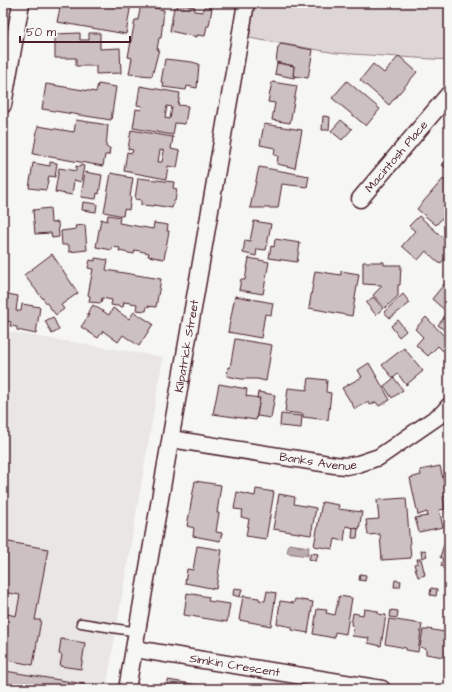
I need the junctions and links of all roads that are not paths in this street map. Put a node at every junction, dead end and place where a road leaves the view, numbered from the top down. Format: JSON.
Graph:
{"nodes":[{"id":1,"x":21,"y":3,"type":"edge"},
{"id":2,"x":246,"y":3,"type":"edge"},
{"id":3,"x":449,"y":94,"type":"edge"},
{"id":4,"x":3,"y":104,"type":"edge"},
{"id":5,"x":360,"y":199,"type":"dead end"},
{"id":6,"x":447,"y":413,"type":"edge"},
{"id":7,"x":171,"y":439,"type":"junction"},
{"id":8,"x":81,"y":623,"type":"dead end"},
{"id":9,"x":138,"y":632,"type":"junction"},
{"id":10,"x":135,"y":649,"type":"junction"},
{"id":11,"x":127,"y":689,"type":"edge"},
{"id":12,"x":382,"y":689,"type":"edge"}],
"edges":[{"from":1,"to":4,"type":"street"},
{"from":2,"to":7,"type":"street","name":"Kilpatrick Street"},
{"from":3,"to":5,"type":"street","name":"Macintosh Place"},
{"from":6,"to":7,"type":"street","name":"Banks Avenue"},
{"from":7,"to":9,"type":"street","name":"Kilpatrick Street"},
{"from":8,"to":9,"type":"lane"},
{"from":9,"to":10,"type":"street","name":"Kilpatrick Street"},
{"from":10,"to":11,"type":"street","name":"Kilpatrick Street"},
{"from":10,"to":12,"type":"street","name":"Simkin Crescent"}]}
